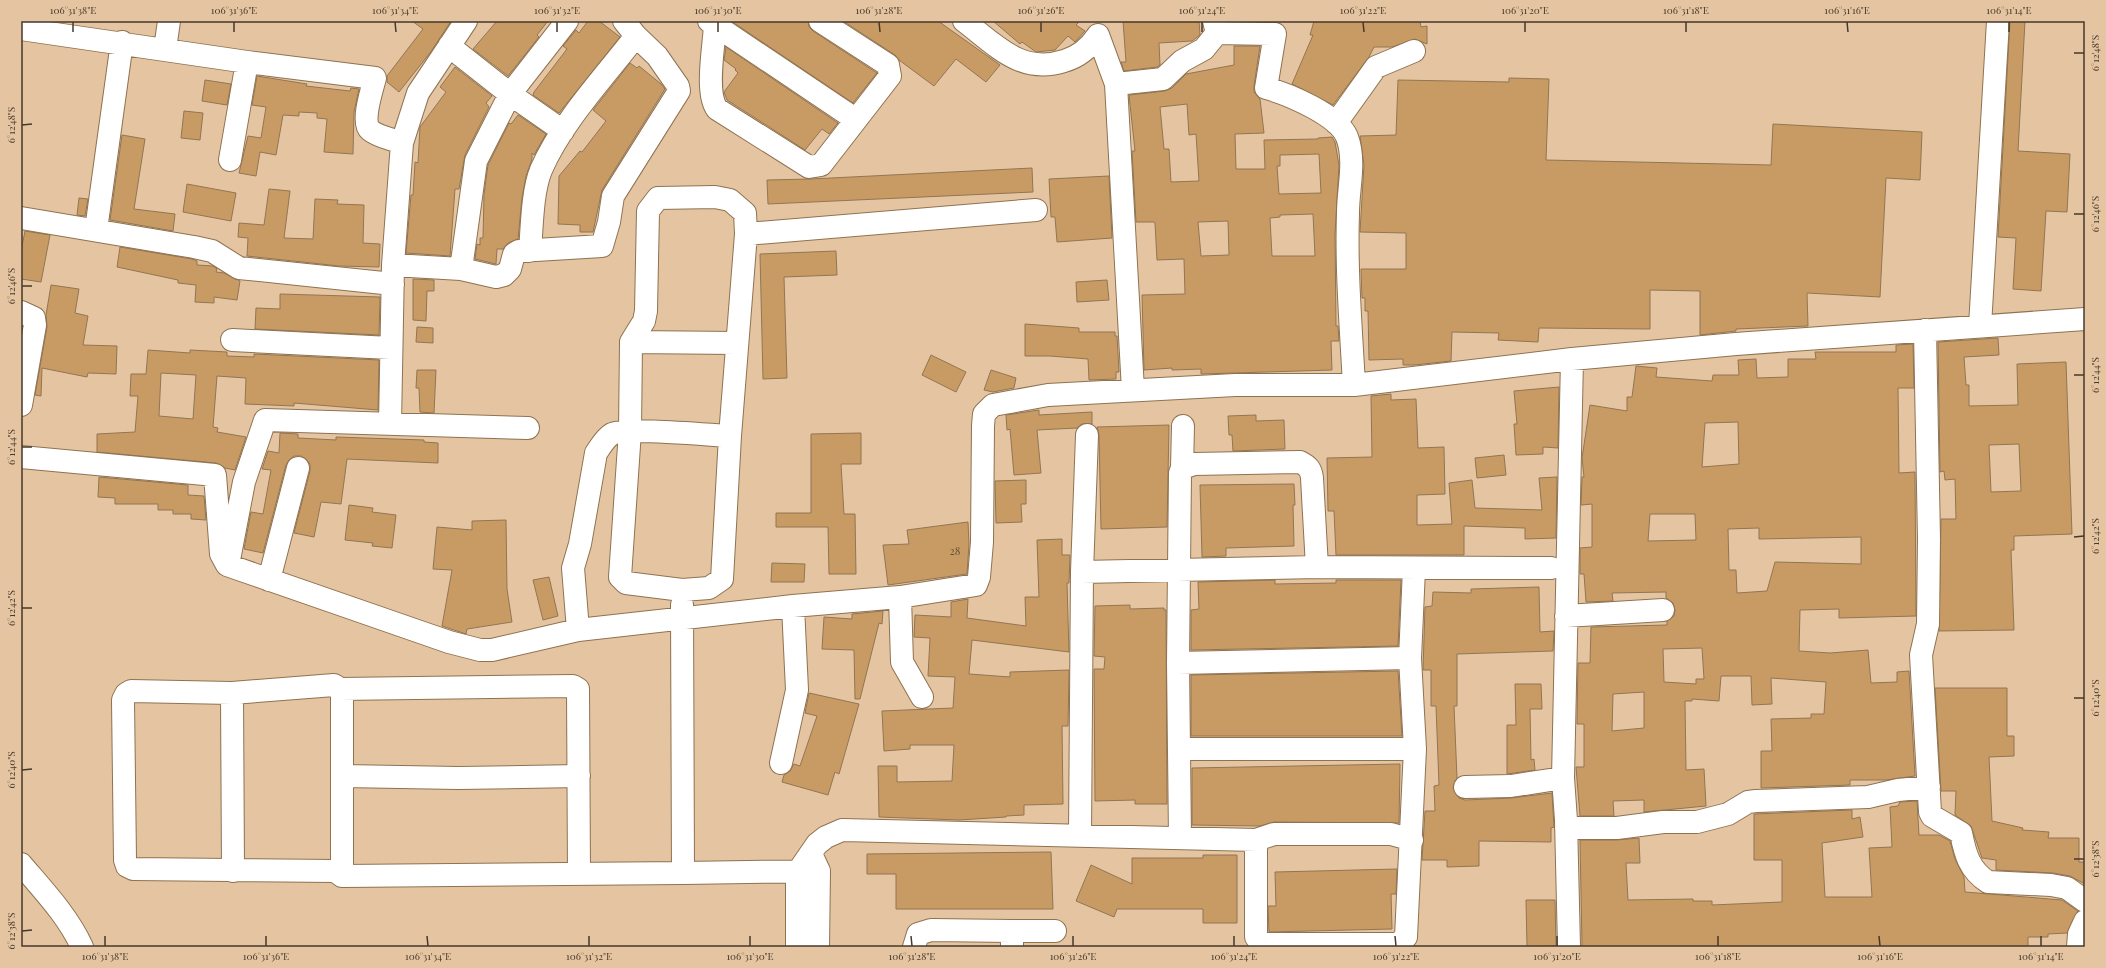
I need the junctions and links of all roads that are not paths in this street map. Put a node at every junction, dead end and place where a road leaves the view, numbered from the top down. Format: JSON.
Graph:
{"nodes":[{"id":1,"x":169,"y":21,"type":"edge"},
{"id":2,"x":466,"y":21,"type":"edge"},
{"id":3,"x":567,"y":21,"type":"edge"},
{"id":4,"x":820,"y":21,"type":"edge"},
{"id":5,"x":964,"y":21,"type":"edge"},
{"id":6,"x":1998,"y":21,"type":"edge"},
{"id":7,"x":714,"y":22,"type":"edge"},
{"id":8,"x":1216,"y":27,"type":"edge"},
{"id":9,"x":1095,"y":28,"type":"edge"},
{"id":10,"x":21,"y":29,"type":"edge"},
{"id":11,"x":630,"y":29,"type":"edge"},
{"id":12,"x":122,"y":42,"type":"junction"},
{"id":13,"x":449,"y":46,"type":"junction"},
{"id":14,"x":165,"y":49,"type":"junction"},
{"id":15,"x":1414,"y":51,"type":"dead end"},
{"id":16,"x":247,"y":62,"type":"junction"},
{"id":17,"x":1116,"y":84,"type":"junction"},
{"id":18,"x":510,"y":94,"type":"junction"},
{"id":19,"x":855,"y":119,"type":"junction"},
{"id":20,"x":1336,"y":123,"type":"junction"},
{"id":21,"x":563,"y":131,"type":"junction"},
{"id":22,"x":402,"y":143,"type":"junction"},
{"id":23,"x":230,"y":160,"type":"dead end"},
{"id":24,"x":1036,"y":210,"type":"dead end"},
{"id":25,"x":21,"y":218,"type":"edge"},
{"id":26,"x":96,"y":230,"type":"junction"},
{"id":27,"x":746,"y":234,"type":"junction"},
{"id":28,"x":530,"y":251,"type":"junction"},
{"id":29,"x":461,"y":269,"type":"junction"},
{"id":30,"x":393,"y":274,"type":"junction"},
{"id":31,"x":21,"y":312,"type":"edge"},
{"id":32,"x":2085,"y":319,"type":"edge"},
{"id":33,"x":1980,"y":326,"type":"junction"},
{"id":34,"x":1925,"y":330,"type":"junction"},
{"id":35,"x":232,"y":340,"type":"dead end"},
{"id":36,"x":631,"y":342,"type":"junction"},
{"id":37,"x":737,"y":343,"type":"junction"},
{"id":38,"x":390,"y":348,"type":"junction"},
{"id":39,"x":1572,"y":359,"type":"junction"},
{"id":40,"x":1354,"y":385,"type":"junction"},
{"id":41,"x":1133,"y":390,"type":"junction"},
{"id":42,"x":21,"y":405,"type":"edge"},
{"id":43,"x":390,"y":424,"type":"junction"},
{"id":44,"x":1184,"y":426,"type":"dead end"},
{"id":45,"x":528,"y":428,"type":"dead end"},
{"id":46,"x":630,"y":431,"type":"junction"},
{"id":47,"x":1086,"y":435,"type":"dead end"},
{"id":48,"x":730,"y":436,"type":"junction"},
{"id":49,"x":21,"y":457,"type":"edge"},
{"id":50,"x":298,"y":468,"type":"dead end"},
{"id":51,"x":1182,"y":468,"type":"junction"},
{"id":52,"x":244,"y":482,"type":"junction"},
{"id":53,"x":216,"y":483,"type":"junction"},
{"id":54,"x":228,"y":565,"type":"junction"},
{"id":55,"x":1317,"y":567,"type":"junction"},
{"id":56,"x":1552,"y":568,"type":"dead end"},
{"id":57,"x":1414,"y":569,"type":"junction"},
{"id":58,"x":1180,"y":570,"type":"junction"},
{"id":59,"x":1082,"y":572,"type":"junction"},
{"id":60,"x":269,"y":580,"type":"junction"},
{"id":61,"x":682,"y":590,"type":"junction"},
{"id":62,"x":900,"y":597,"type":"junction"},
{"id":63,"x":793,"y":606,"type":"junction"},
{"id":64,"x":1663,"y":610,"type":"dead end"},
{"id":65,"x":1566,"y":616,"type":"junction"},
{"id":66,"x":682,"y":619,"type":"junction"},
{"id":67,"x":578,"y":630,"type":"junction"},
{"id":68,"x":1410,"y":658,"type":"junction"},
{"id":69,"x":1178,"y":663,"type":"junction"},
{"id":70,"x":340,"y":689,"type":"junction"},
{"id":71,"x":232,"y":693,"type":"junction"},
{"id":72,"x":922,"y":697,"type":"dead end"},
{"id":73,"x":1178,"y":749,"type":"junction"},
{"id":74,"x":1415,"y":749,"type":"junction"},
{"id":75,"x":781,"y":763,"type":"dead end"},
{"id":76,"x":343,"y":776,"type":"junction"},
{"id":77,"x":579,"y":776,"type":"junction"},
{"id":78,"x":1563,"y":778,"type":"junction"},
{"id":79,"x":1465,"y":787,"type":"dead end"},
{"id":80,"x":1929,"y":787,"type":"junction"},
{"id":81,"x":1566,"y":828,"type":"junction"},
{"id":82,"x":1080,"y":835,"type":"junction"},
{"id":83,"x":1180,"y":838,"type":"junction"},
{"id":84,"x":1256,"y":840,"type":"junction"},
{"id":85,"x":1412,"y":840,"type":"junction"},
{"id":86,"x":815,"y":862,"type":"junction"},
{"id":87,"x":21,"y":864,"type":"edge"},
{"id":88,"x":233,"y":871,"type":"junction"},
{"id":89,"x":579,"y":873,"type":"junction"},
{"id":90,"x":682,"y":873,"type":"junction"},
{"id":91,"x":797,"y":873,"type":"junction"},
{"id":92,"x":342,"y":876,"type":"junction"},
{"id":93,"x":2085,"y":901,"type":"edge"},
{"id":94,"x":2085,"y":921,"type":"edge"},
{"id":95,"x":1055,"y":930,"type":"dead end"},
{"id":96,"x":1012,"y":939,"type":"edge"},
{"id":97,"x":82,"y":947,"type":"edge"},
{"id":98,"x":797,"y":947,"type":"edge"},
{"id":99,"x":818,"y":947,"type":"edge"},
{"id":100,"x":914,"y":947,"type":"edge"},
{"id":101,"x":1568,"y":947,"type":"edge"},
{"id":102,"x":2078,"y":947,"type":"edge"}],
"edges":[{"from":1,"to":14,"type":"street"},
{"from":2,"to":13,"type":"street"},
{"from":3,"to":18,"type":"street"},
{"from":4,"to":19,"type":"street"},
{"from":5,"to":9,"type":"street"},
{"from":6,"to":33,"type":"street"},
{"from":7,"to":19,"type":"street"},
{"from":7,"to":19,"type":"street"},
{"from":8,"to":17,"type":"street"},
{"from":8,"to":20,"type":"street"},
{"from":9,"to":17,"type":"street"},
{"from":10,"to":12,"type":"street"},
{"from":11,"to":21,"type":"street"},
{"from":11,"to":28,"type":"street"},
{"from":12,"to":14,"type":"street"},
{"from":12,"to":26,"type":"street"},
{"from":13,"to":18,"type":"street"},
{"from":13,"to":22,"type":"street"},
{"from":14,"to":16,"type":"street"},
{"from":15,"to":20,"type":"street"},
{"from":16,"to":22,"type":"street"},
{"from":16,"to":23,"type":"street"},
{"from":17,"to":41,"type":"street"},
{"from":18,"to":21,"type":"street"},
{"from":18,"to":29,"type":"street"},
{"from":20,"to":40,"type":"street"},
{"from":21,"to":28,"type":"street"},
{"from":22,"to":30,"type":"street"},
{"from":24,"to":27,"type":"street"},
{"from":25,"to":26,"type":"street"},
{"from":26,"to":30,"type":"street"},
{"from":27,"to":36,"type":"street"},
{"from":27,"to":37,"type":"street"},
{"from":28,"to":29,"type":"street"},
{"from":29,"to":30,"type":"street"},
{"from":30,"to":38,"type":"street"},
{"from":31,"to":42,"type":"street"},
{"from":32,"to":33,"type":"street"},
{"from":33,"to":34,"type":"street"},
{"from":34,"to":39,"type":"street"},
{"from":34,"to":80,"type":"street"},
{"from":35,"to":38,"type":"street"},
{"from":36,"to":37,"type":"street"},
{"from":36,"to":46,"type":"street"},
{"from":37,"to":48,"type":"street"},
{"from":38,"to":43,"type":"street"},
{"from":39,"to":40,"type":"street"},
{"from":39,"to":65,"type":"street"},
{"from":40,"to":41,"type":"street"},
{"from":41,"to":62,"type":"street"},
{"from":43,"to":45,"type":"street"},
{"from":43,"to":52,"type":"street"},
{"from":44,"to":51,"type":"street"},
{"from":46,"to":48,"type":"street"},
{"from":46,"to":61,"type":"street"},
{"from":46,"to":67,"type":"street"},
{"from":47,"to":59,"type":"street"},
{"from":48,"to":61,"type":"street"},
{"from":49,"to":53,"type":"street"},
{"from":50,"to":60,"type":"street"},
{"from":51,"to":55,"type":"street"},
{"from":51,"to":58,"type":"street"},
{"from":52,"to":53,"type":"street"},
{"from":52,"to":54,"type":"street"},
{"from":53,"to":54,"type":"street"},
{"from":54,"to":60,"type":"street"},
{"from":55,"to":57,"type":"street"},
{"from":55,"to":58,"type":"street"},
{"from":56,"to":57,"type":"street"},
{"from":57,"to":68,"type":"street"},
{"from":58,"to":59,"type":"street"},
{"from":58,"to":69,"type":"street"},
{"from":59,"to":82,"type":"street"},
{"from":60,"to":67,"type":"street"},
{"from":61,"to":66,"type":"street"},
{"from":62,"to":63,"type":"street"},
{"from":62,"to":72,"type":"street"},
{"from":63,"to":66,"type":"street"},
{"from":63,"to":75,"type":"street"},
{"from":64,"to":65,"type":"street"},
{"from":65,"to":78,"type":"street"},
{"from":66,"to":67,"type":"street"},
{"from":66,"to":90,"type":"street"},
{"from":68,"to":69,"type":"street"},
{"from":68,"to":74,"type":"street"},
{"from":69,"to":73,"type":"street"},
{"from":70,"to":71,"type":"street"},
{"from":70,"to":76,"type":"street"},
{"from":70,"to":77,"type":"street"},
{"from":71,"to":88,"type":"street"},
{"from":71,"to":88,"type":"street"},
{"from":73,"to":74,"type":"street"},
{"from":73,"to":83,"type":"street"},
{"from":74,"to":85,"type":"street"},
{"from":76,"to":77,"type":"street"},
{"from":76,"to":92,"type":"street"},
{"from":77,"to":89,"type":"street"},
{"from":78,"to":79,"type":"street"},
{"from":78,"to":81,"type":"street"},
{"from":80,"to":81,"type":"street"},
{"from":80,"to":93,"type":"street"},
{"from":81,"to":101,"type":"street"},
{"from":82,"to":83,"type":"street"},
{"from":82,"to":86,"type":"street"},
{"from":83,"to":84,"type":"street"},
{"from":84,"to":85,"type":"street"},
{"from":84,"to":85,"type":"street"},
{"from":86,"to":91,"type":"street"},
{"from":86,"to":99,"type":"street"},
{"from":87,"to":97,"type":"street"},
{"from":88,"to":92,"type":"street"},
{"from":89,"to":90,"type":"street"},
{"from":89,"to":92,"type":"street"},
{"from":90,"to":91,"type":"street"},
{"from":91,"to":98,"type":"street"},
{"from":94,"to":102,"type":"street"},
{"from":95,"to":96,"type":"street"},
{"from":96,"to":100,"type":"street"}]}
